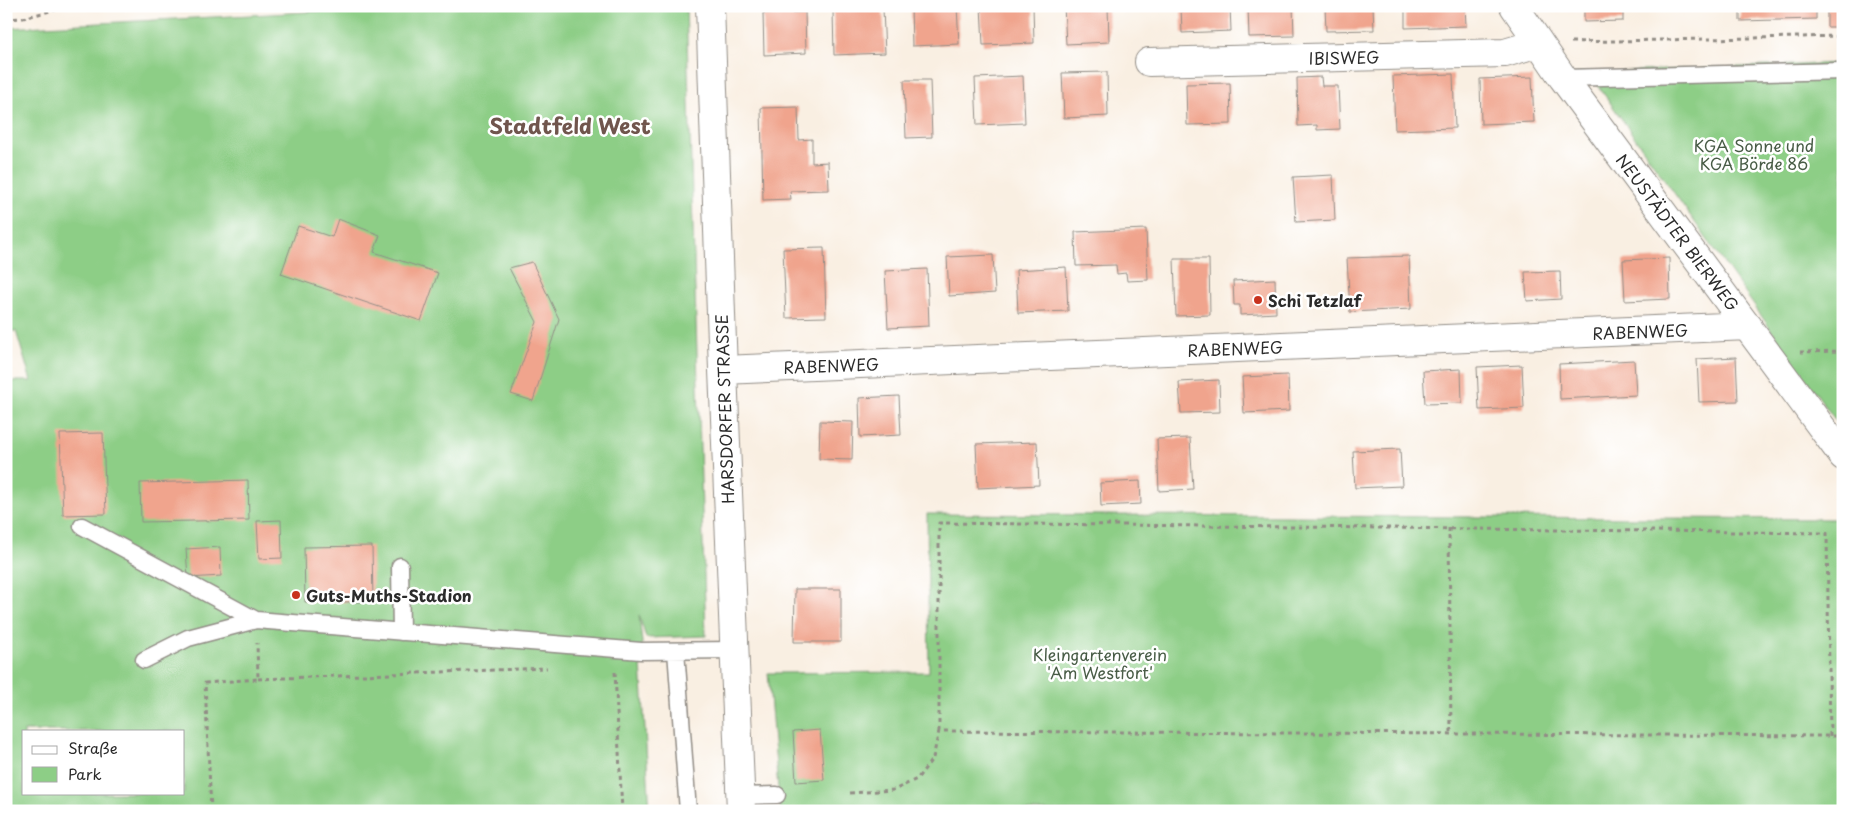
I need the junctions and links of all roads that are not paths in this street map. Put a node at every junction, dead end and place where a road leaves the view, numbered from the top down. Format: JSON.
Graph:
{"nodes":[{"id":1,"x":710,"y":6,"type":"edge"},
{"id":2,"x":1514,"y":6,"type":"edge"},
{"id":3,"x":1538,"y":43,"type":"junction"},
{"id":4,"x":1149,"y":62,"type":"dead end"},
{"id":5,"x":1843,"y":71,"type":"edge"},
{"id":6,"x":1563,"y":78,"type":"junction"},
{"id":7,"x":1748,"y":326,"type":"junction"},
{"id":8,"x":722,"y":370,"type":"junction"},
{"id":9,"x":1843,"y":456,"type":"edge"},
{"id":10,"x":82,"y":526,"type":"dead end"},
{"id":11,"x":400,"y":566,"type":"dead end"},
{"id":12,"x":256,"y":620,"type":"junction"},
{"id":13,"x":401,"y":632,"type":"junction"},
{"id":14,"x":676,"y":650,"type":"junction"},
{"id":15,"x":734,"y":650,"type":"junction"},
{"id":16,"x":144,"y":660,"type":"dead end"},
{"id":17,"x":777,"y":795,"type":"dead end"},
{"id":18,"x":741,"y":804,"type":"edge"},
{"id":19,"x":688,"y":811,"type":"edge"}],
"edges":[{"from":1,"to":8,"type":"street","name":"HARSDORFER STRASSE"},
{"from":2,"to":3,"type":"street","name":"NEUSTÄDTER BIERWEG"},
{"from":3,"to":4,"type":"street","name":"IBISWEG"},
{"from":3,"to":6,"type":"street","name":"NEUSTÄDTER BIERWEG"},
{"from":5,"to":6,"type":"lane"},
{"from":6,"to":7,"type":"street","name":"NEUSTÄDTER BIERWEG"},
{"from":7,"to":8,"type":"street","name":"RABENWEG"},
{"from":7,"to":9,"type":"street","name":"NEUSTÄDTER BIERWEG"},
{"from":8,"to":15,"type":"street","name":"HARSDORFER STRASSE"},
{"from":10,"to":12,"type":"lane"},
{"from":11,"to":13,"type":"lane"},
{"from":12,"to":13,"type":"lane"},
{"from":12,"to":16,"type":"lane"},
{"from":13,"to":14,"type":"lane"},
{"from":14,"to":15,"type":"lane"},
{"from":14,"to":19,"type":"lane"},
{"from":15,"to":18,"type":"street","name":"HARSDORFER STRASSE"},
{"from":17,"to":18,"type":"lane"}]}
